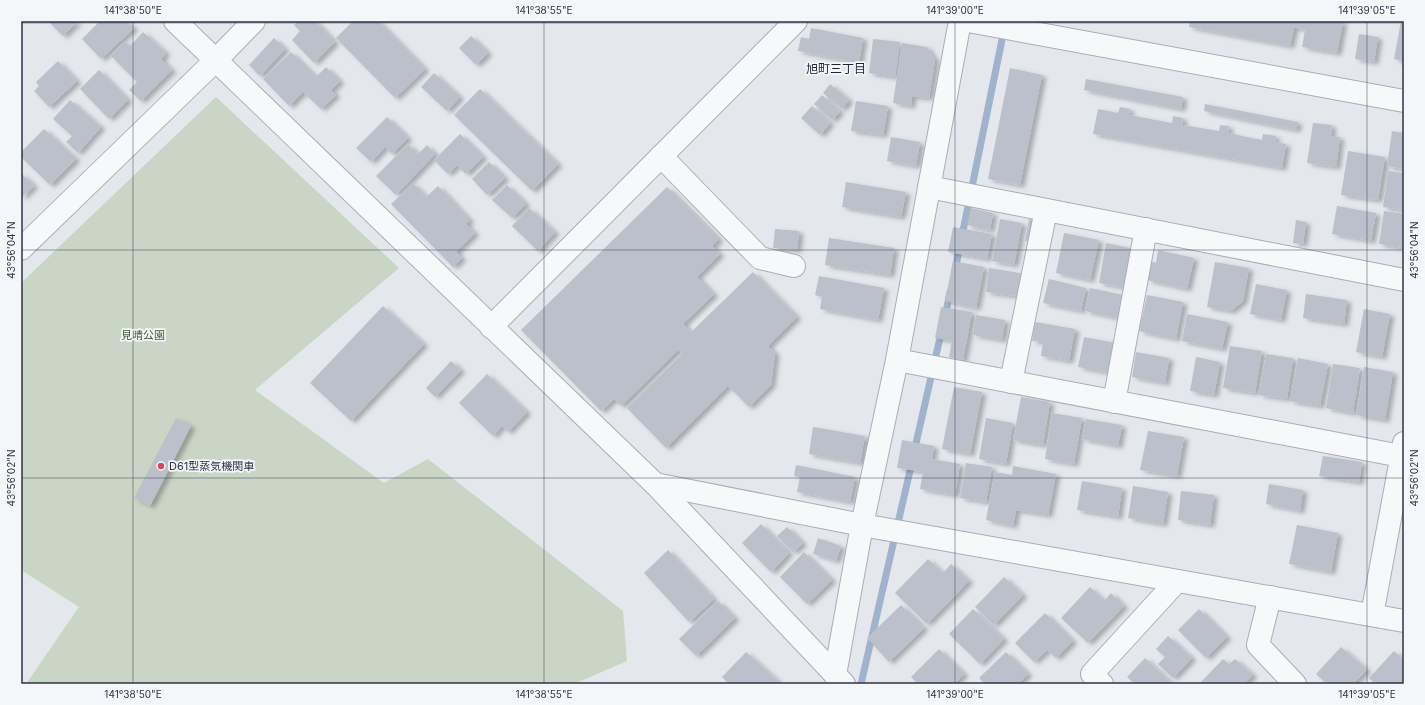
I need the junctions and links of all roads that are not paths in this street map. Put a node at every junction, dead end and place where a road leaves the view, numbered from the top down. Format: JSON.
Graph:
{"nodes":[{"id":1,"x":175,"y":21,"type":"edge"},
{"id":2,"x":254,"y":21,"type":"edge"},
{"id":3,"x":796,"y":21,"type":"edge"},
{"id":4,"x":960,"y":21,"type":"edge"},
{"id":5,"x":968,"y":21,"type":"edge"},
{"id":6,"x":215,"y":61,"type":"junction"},
{"id":7,"x":1404,"y":101,"type":"edge"},
{"id":8,"x":661,"y":156,"type":"junction"},
{"id":9,"x":929,"y":187,"type":"junction"},
{"id":10,"x":1046,"y":210,"type":"junction"},
{"id":11,"x":1146,"y":229,"type":"junction"},
{"id":12,"x":21,"y":249,"type":"edge"},
{"id":13,"x":794,"y":266,"type":"dead end"},
{"id":14,"x":1404,"y":280,"type":"edge"},
{"id":15,"x":491,"y":327,"type":"junction"},
{"id":16,"x":897,"y":360,"type":"junction"},
{"id":17,"x":1011,"y":382,"type":"junction"},
{"id":18,"x":1114,"y":402,"type":"junction"},
{"id":19,"x":1402,"y":449,"type":"edge"},
{"id":20,"x":655,"y":484,"type":"junction"},
{"id":21,"x":862,"y":525,"type":"junction"},
{"id":22,"x":1177,"y":581,"type":"junction"},
{"id":23,"x":1270,"y":597,"type":"junction"},
{"id":24,"x":1372,"y":615,"type":"junction"},
{"id":25,"x":1404,"y":621,"type":"edge"},
{"id":26,"x":839,"y":680,"type":"edge"},
{"id":27,"x":1102,"y":684,"type":"edge"},
{"id":28,"x":1295,"y":684,"type":"edge"}],
"edges":[{"from":1,"to":6,"type":"street"},
{"from":2,"to":6,"type":"street"},
{"from":3,"to":8,"type":"street"},
{"from":4,"to":9,"type":"street"},
{"from":5,"to":7,"type":"street"},
{"from":6,"to":12,"type":"street"},
{"from":6,"to":15,"type":"street"},
{"from":8,"to":13,"type":"street"},
{"from":8,"to":15,"type":"street"},
{"from":9,"to":10,"type":"street"},
{"from":9,"to":16,"type":"street"},
{"from":10,"to":11,"type":"street"},
{"from":10,"to":17,"type":"street"},
{"from":11,"to":14,"type":"street"},
{"from":11,"to":18,"type":"street"},
{"from":15,"to":20,"type":"street"},
{"from":16,"to":17,"type":"street"},
{"from":16,"to":21,"type":"street"},
{"from":17,"to":18,"type":"street"},
{"from":18,"to":19,"type":"street"},
{"from":19,"to":24,"type":"street"},
{"from":20,"to":21,"type":"street"},
{"from":20,"to":26,"type":"street"},
{"from":21,"to":22,"type":"street"},
{"from":21,"to":26,"type":"street"},
{"from":22,"to":23,"type":"street"},
{"from":22,"to":27,"type":"street"},
{"from":23,"to":24,"type":"street"},
{"from":23,"to":28,"type":"street"},
{"from":24,"to":25,"type":"street"}]}
